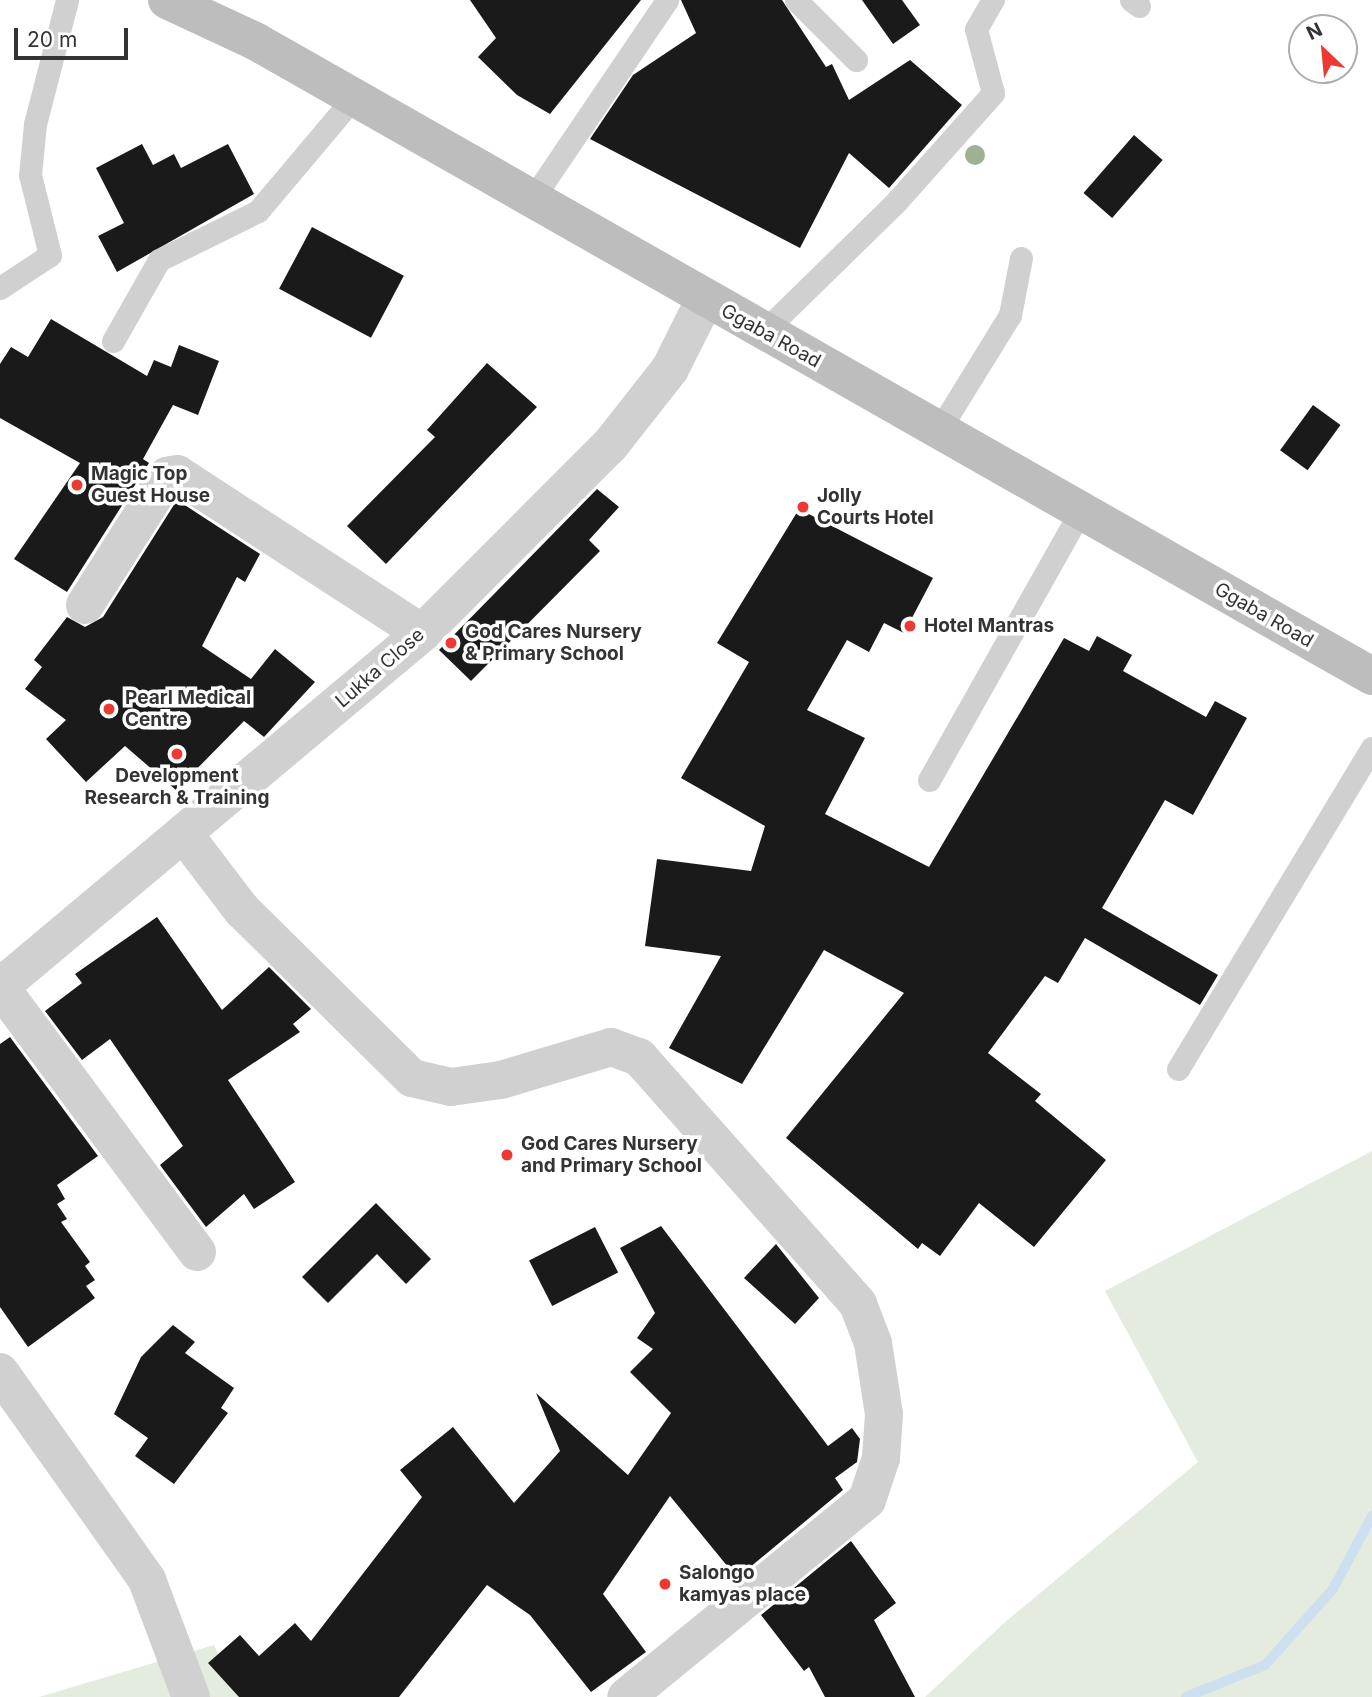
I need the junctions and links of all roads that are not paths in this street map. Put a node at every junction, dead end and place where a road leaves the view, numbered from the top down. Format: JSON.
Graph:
{"nodes":[{"id":1,"x":66,"y":0,"type":"edge"},
{"id":2,"x":167,"y":0,"type":"edge"},
{"id":3,"x":667,"y":0,"type":"edge"},
{"id":4,"x":796,"y":0,"type":"edge"},
{"id":5,"x":993,"y":0,"type":"edge"},
{"id":6,"x":856,"y":60,"type":"dead end"},
{"id":7,"x":353,"y":98,"type":"junction"},
{"id":8,"x":531,"y":201,"type":"junction"},
{"id":9,"x":1021,"y":258,"type":"dead end"},
{"id":10,"x":0,"y":288,"type":"edge"},
{"id":11,"x":705,"y":299,"type":"junction"},
{"id":12,"x":764,"y":332,"type":"junction"},
{"id":13,"x":113,"y":341,"type":"dead end"},
{"id":14,"x":939,"y":430,"type":"junction"},
{"id":15,"x":1081,"y":510,"type":"junction"},
{"id":16,"x":85,"y":605,"type":"dead end"},
{"id":17,"x":422,"y":633,"type":"junction"},
{"id":18,"x":1372,"y":676,"type":"edge"},
{"id":19,"x":1372,"y":748,"type":"edge"},
{"id":20,"x":929,"y":780,"type":"dead end"},
{"id":21,"x":184,"y":834,"type":"junction"},
{"id":22,"x":0,"y":987,"type":"edge"},
{"id":23,"x":1178,"y":1069,"type":"dead end"},
{"id":24,"x":197,"y":1252,"type":"dead end"},
{"id":25,"x":0,"y":1372,"type":"edge"},
{"id":26,"x":191,"y":1697,"type":"edge"},
{"id":27,"x":626,"y":1697,"type":"edge"}],
"edges":[{"from":1,"to":10,"type":"lane"},
{"from":2,"to":7,"type":"main road","name":"Ggaba Road"},
{"from":3,"to":8,"type":"lane"},
{"from":4,"to":6,"type":"lane"},
{"from":5,"to":12,"type":"lane"},
{"from":7,"to":8,"type":"main road","name":"Ggaba Road"},
{"from":7,"to":13,"type":"lane"},
{"from":8,"to":11,"type":"main road","name":"Ggaba Road"},
{"from":9,"to":14,"type":"lane"},
{"from":11,"to":12,"type":"main road","name":"Ggaba Road"},
{"from":11,"to":17,"type":"street","name":"Lukka Close"},
{"from":12,"to":14,"type":"main road","name":"Ggaba Road"},
{"from":14,"to":15,"type":"main road","name":"Ggaba Road"},
{"from":15,"to":18,"type":"main road","name":"Ggaba Road"},
{"from":15,"to":20,"type":"lane"},
{"from":16,"to":17,"type":"street"},
{"from":17,"to":21,"type":"street","name":"Lukka Close"},
{"from":19,"to":23,"type":"lane"},
{"from":21,"to":22,"type":"street","name":"Lukka Close"},
{"from":21,"to":27,"type":"street"},
{"from":22,"to":24,"type":"street"},
{"from":25,"to":26,"type":"street"}]}
